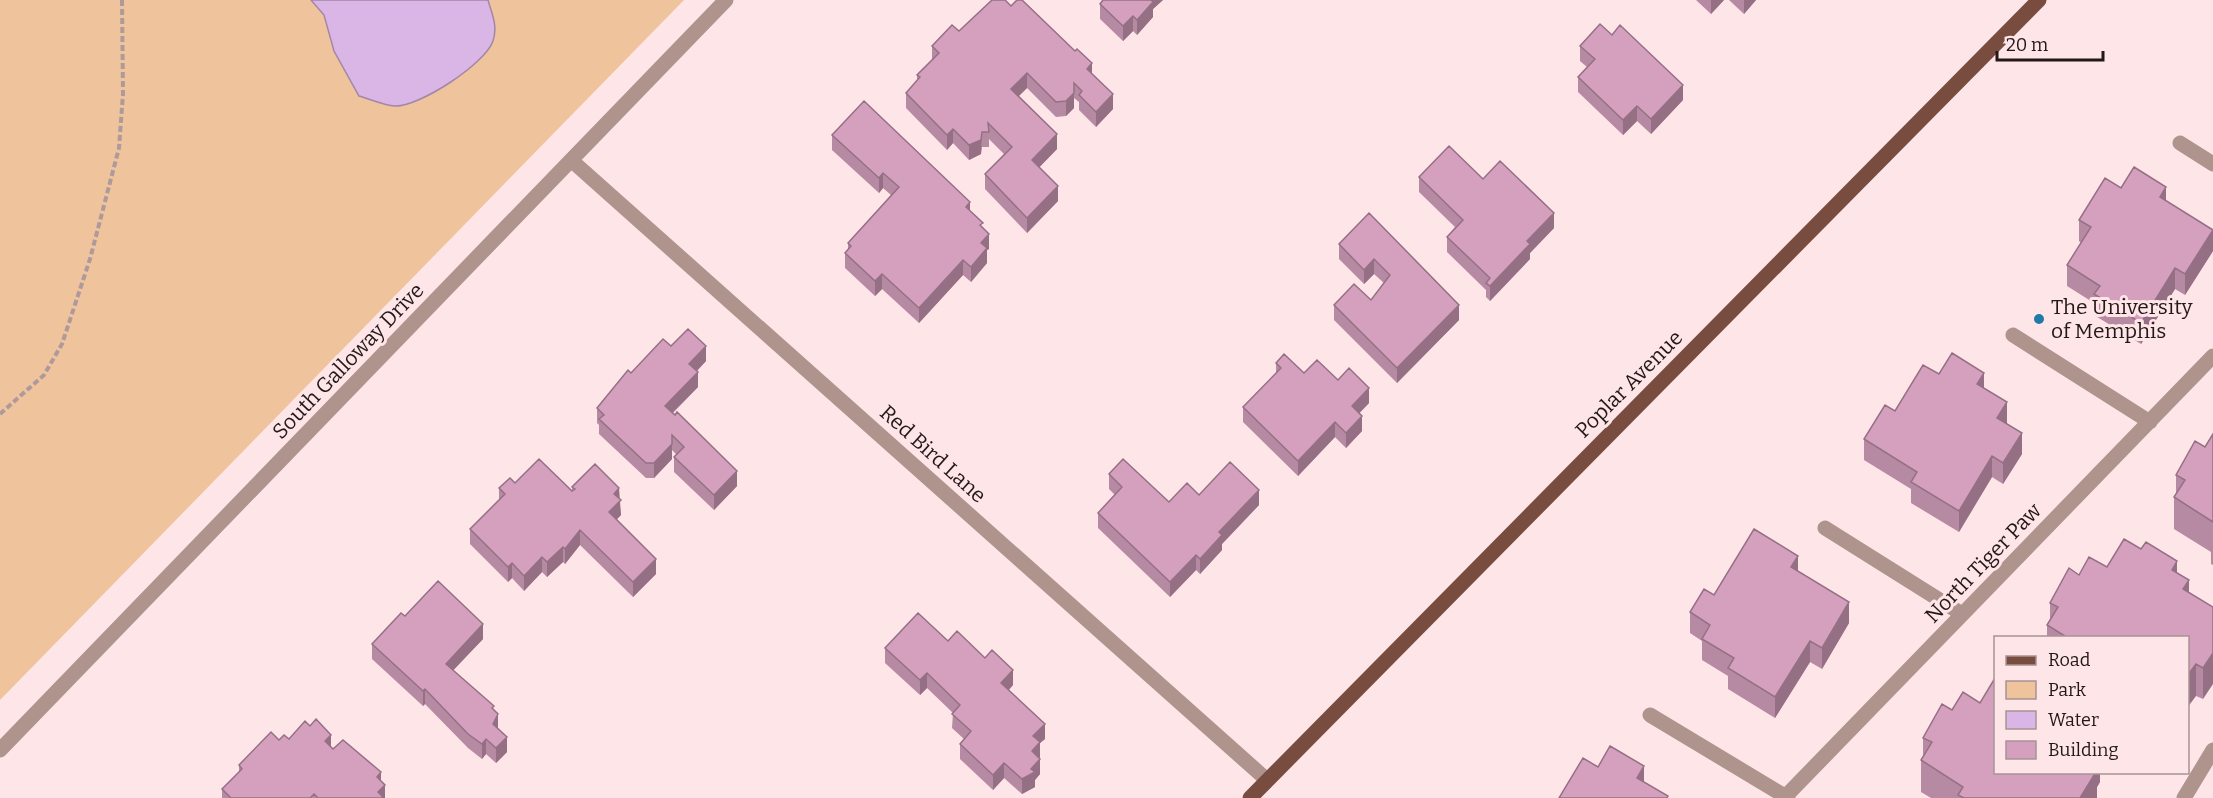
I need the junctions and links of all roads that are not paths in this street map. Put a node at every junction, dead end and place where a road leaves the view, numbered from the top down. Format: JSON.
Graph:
{"nodes":[{"id":1,"x":726,"y":0,"type":"edge"},
{"id":2,"x":2039,"y":0,"type":"edge"},
{"id":3,"x":2180,"y":143,"type":"dead end"},
{"id":4,"x":571,"y":160,"type":"junction"},
{"id":5,"x":2213,"y":164,"type":"edge"},
{"id":6,"x":2013,"y":334,"type":"dead end"},
{"id":7,"x":2213,"y":356,"type":"edge"},
{"id":8,"x":2150,"y":422,"type":"junction"},
{"id":9,"x":1825,"y":528,"type":"dead end"},
{"id":10,"x":1962,"y":614,"type":"junction"},
{"id":11,"x":1650,"y":715,"type":"dead end"},
{"id":12,"x":0,"y":750,"type":"edge"},
{"id":13,"x":2213,"y":750,"type":"edge"},
{"id":14,"x":1267,"y":780,"type":"junction"},
{"id":15,"x":1786,"y":797,"type":"edge"},
{"id":16,"x":1250,"y":798,"type":"edge"},
{"id":17,"x":2184,"y":798,"type":"edge"}],
"edges":[{"from":1,"to":4,"type":"street","name":"South Galloway Drive"},
{"from":2,"to":14,"type":"main road","name":"Poplar Avenue"},
{"from":3,"to":5,"type":"street"},
{"from":4,"to":12,"type":"street","name":"South Galloway Drive"},
{"from":4,"to":14,"type":"street","name":"Red Bird Lane"},
{"from":6,"to":8,"type":"street"},
{"from":7,"to":8,"type":"street","name":"North Tiger Paw"},
{"from":8,"to":10,"type":"street","name":"North Tiger Paw"},
{"from":9,"to":10,"type":"street"},
{"from":10,"to":15,"type":"street","name":"North Tiger Paw"},
{"from":11,"to":15,"type":"street"},
{"from":13,"to":17,"type":"street"},
{"from":14,"to":16,"type":"main road","name":"Poplar Avenue"}]}
